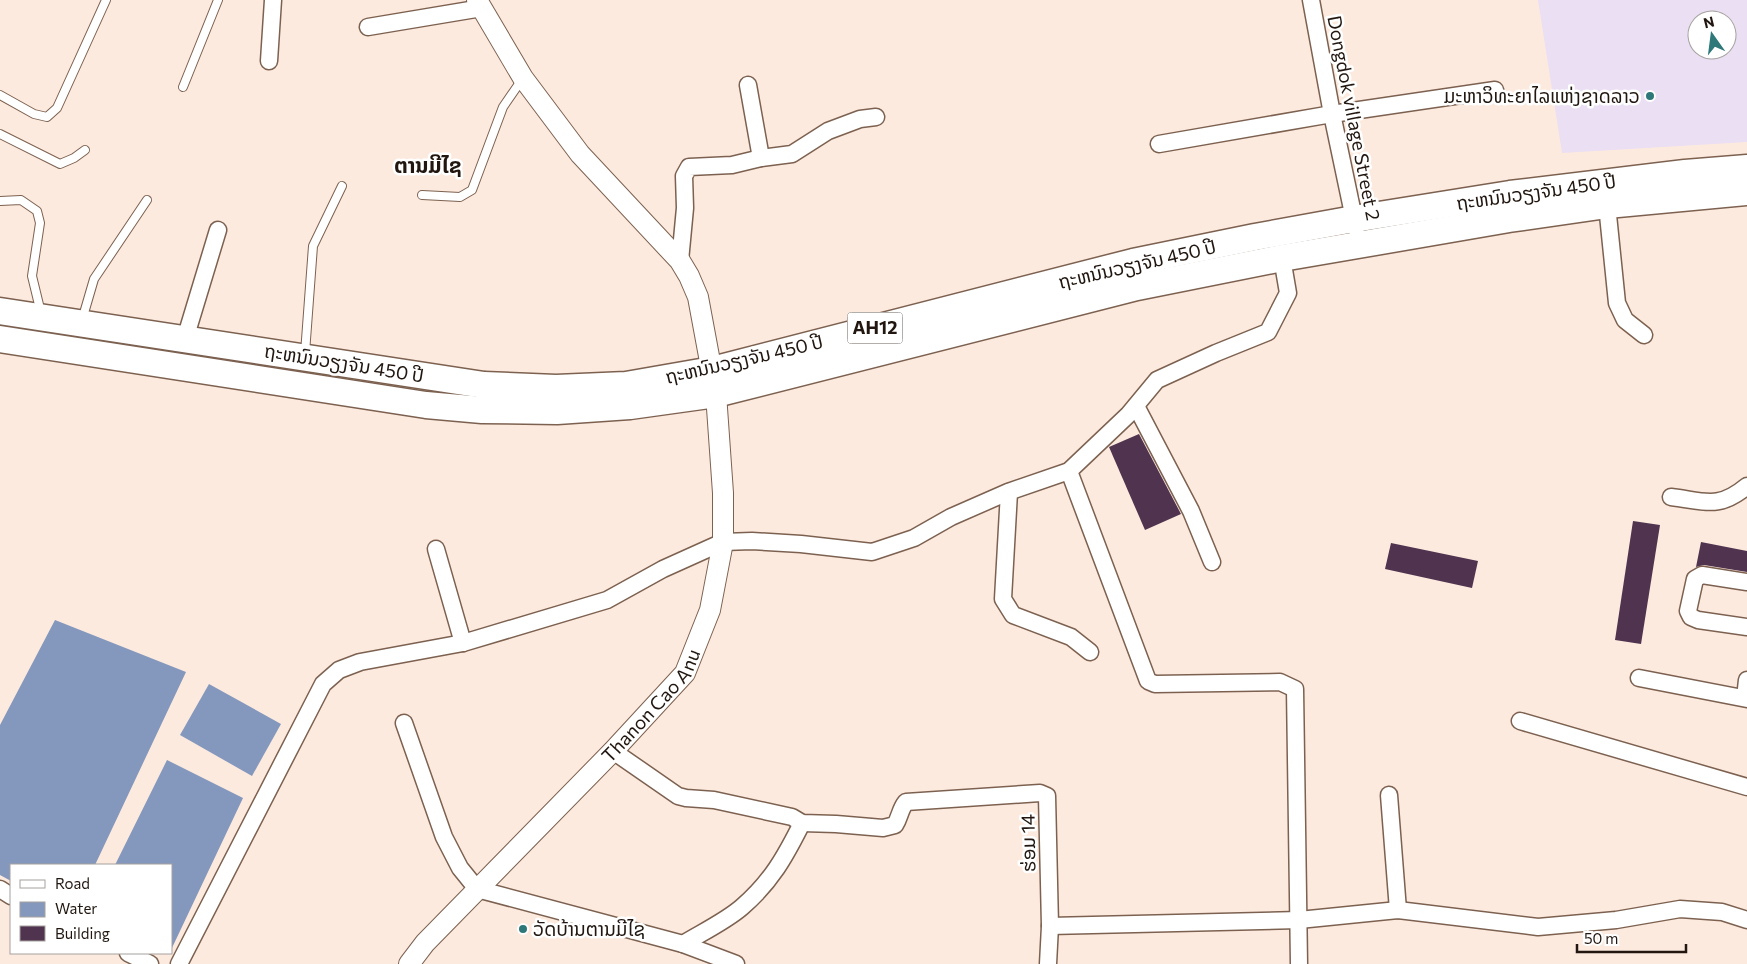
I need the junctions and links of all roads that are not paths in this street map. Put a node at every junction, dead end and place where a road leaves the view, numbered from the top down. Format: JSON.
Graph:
{"nodes":[{"id":1,"x":106,"y":0,"type":"edge"},
{"id":2,"x":218,"y":0,"type":"edge"},
{"id":3,"x":273,"y":0,"type":"edge"},
{"id":4,"x":1311,"y":0,"type":"edge"},
{"id":5,"x":480,"y":4,"type":"edge"},
{"id":6,"x":368,"y":27,"type":"dead end"},
{"id":7,"x":269,"y":61,"type":"dead end"},
{"id":8,"x":523,"y":78,"type":"junction"},
{"id":9,"x":748,"y":85,"type":"dead end"},
{"id":10,"x":183,"y":87,"type":"dead end"},
{"id":11,"x":1495,"y":90,"type":"dead end"},
{"id":12,"x":0,"y":95,"type":"edge"},
{"id":13,"x":1332,"y":114,"type":"junction"},
{"id":14,"x":876,"y":117,"type":"dead end"},
{"id":15,"x":0,"y":134,"type":"edge"},
{"id":16,"x":1159,"y":144,"type":"dead end"},
{"id":17,"x":84,"y":150,"type":"dead end"},
{"id":18,"x":761,"y":158,"type":"junction"},
{"id":19,"x":1747,"y":168,"type":"edge"},
{"id":20,"x":342,"y":186,"type":"dead end"},
{"id":21,"x":1747,"y":192,"type":"edge"},
{"id":22,"x":422,"y":195,"type":"dead end"},
{"id":23,"x":147,"y":200,"type":"dead end"},
{"id":24,"x":0,"y":201,"type":"edge"},
{"id":25,"x":1607,"y":205,"type":"junction"},
{"id":26,"x":1354,"y":219,"type":"junction"},
{"id":27,"x":218,"y":230,"type":"dead end"},
{"id":28,"x":1359,"y":244,"type":"junction"},
{"id":29,"x":1282,"y":258,"type":"junction"},
{"id":30,"x":680,"y":261,"type":"junction"},
{"id":31,"x":0,"y":311,"type":"edge"},
{"id":32,"x":42,"y":318,"type":"junction"},
{"id":33,"x":81,"y":324,"type":"junction"},
{"id":34,"x":1644,"y":335,"type":"dead end"},
{"id":35,"x":0,"y":339,"type":"edge"},
{"id":36,"x":185,"y":339,"type":"junction"},
{"id":37,"x":305,"y":357,"type":"junction"},
{"id":38,"x":714,"y":382,"type":"junction"},
{"id":39,"x":1136,"y":406,"type":"junction"},
{"id":40,"x":1069,"y":471,"type":"junction"},
{"id":41,"x":1747,"y":486,"type":"edge"},
{"id":42,"x":1009,"y":492,"type":"junction"},
{"id":43,"x":1671,"y":497,"type":"dead end"},
{"id":44,"x":723,"y":542,"type":"junction"},
{"id":45,"x":436,"y":549,"type":"dead end"},
{"id":46,"x":1212,"y":562,"type":"dead end"},
{"id":47,"x":1747,"y":582,"type":"edge"},
{"id":48,"x":1747,"y":627,"type":"edge"},
{"id":49,"x":463,"y":643,"type":"junction"},
{"id":50,"x":1090,"y":652,"type":"dead end"},
{"id":51,"x":1640,"y":678,"type":"dead end"},
{"id":52,"x":1747,"y":680,"type":"edge"},
{"id":53,"x":1746,"y":699,"type":"edge"},
{"id":54,"x":1520,"y":721,"type":"dead end"},
{"id":55,"x":404,"y":722,"type":"dead end"},
{"id":56,"x":613,"y":751,"type":"junction"},
{"id":57,"x":1747,"y":787,"type":"edge"},
{"id":58,"x":1389,"y":795,"type":"dead end"},
{"id":59,"x":802,"y":823,"type":"junction"},
{"id":60,"x":478,"y":889,"type":"junction"},
{"id":61,"x":1398,"y":910,"type":"junction"},
{"id":62,"x":1299,"y":920,"type":"junction"},
{"id":63,"x":1747,"y":920,"type":"edge"},
{"id":64,"x":1050,"y":926,"type":"junction"},
{"id":65,"x":683,"y":944,"type":"junction"},
{"id":66,"x":130,"y":954,"type":"edge"},
{"id":67,"x":150,"y":964,"type":"edge"},
{"id":68,"x":179,"y":964,"type":"edge"},
{"id":69,"x":409,"y":964,"type":"edge"},
{"id":70,"x":736,"y":964,"type":"edge"},
{"id":71,"x":1048,"y":964,"type":"edge"},
{"id":72,"x":1299,"y":964,"type":"edge"}],
"edges":[{"from":1,"to":12,"type":"lane"},
{"from":2,"to":10,"type":"lane"},
{"from":3,"to":7,"type":"street"},
{"from":4,"to":13,"type":"street","name":"Dongdok village Street 2"},
{"from":5,"to":6,"type":"street"},
{"from":5,"to":8,"type":"street","name":"Thanon Cao Anu"},
{"from":8,"to":22,"type":"lane"},
{"from":8,"to":30,"type":"street","name":"Thanon Cao Anu"},
{"from":9,"to":18,"type":"street"},
{"from":11,"to":13,"type":"street"},
{"from":13,"to":16,"type":"street"},
{"from":13,"to":26,"type":"street","name":"Dongdok village Street 2"},
{"from":14,"to":18,"type":"street"},
{"from":15,"to":17,"type":"lane"},
{"from":18,"to":30,"type":"street"},
{"from":19,"to":26,"type":"highway","name":"ຖະຫນົນວຽງຈັນ 450 ປີ","number":"AH12"},
{"from":20,"to":37,"type":"lane"},
{"from":21,"to":25,"type":"highway","name":"ຖະຫນົນວຽງຈັນ 450 ປີ","number":"AH12"},
{"from":23,"to":33,"type":"lane"},
{"from":24,"to":32,"type":"lane"},
{"from":25,"to":28,"type":"highway","name":"ຖະຫນົນວຽງຈັນ 450 ປີ","number":"AH12"},
{"from":25,"to":34,"type":"street"},
{"from":26,"to":28,"type":"street","name":"Dongdok village Street 2"},
{"from":26,"to":38,"type":"highway","name":"ຖະຫນົນວຽງຈັນ 450 ປີ","number":"AH12"},
{"from":27,"to":36,"type":"street"},
{"from":28,"to":29,"type":"highway","name":"ຖະຫນົນວຽງຈັນ 450 ປີ","number":"AH12"},
{"from":29,"to":38,"type":"highway","name":"ຖະຫນົນວຽງຈັນ 450 ປີ","number":"AH12"},
{"from":29,"to":39,"type":"street"},
{"from":30,"to":38,"type":"street","name":"Thanon Cao Anu"},
{"from":31,"to":32,"type":"highway","name":"ຖະຫນົນວຽງຈັນ 450 ປີ","number":"AH12"},
{"from":32,"to":33,"type":"highway","name":"ຖະຫນົນວຽງຈັນ 450 ປີ","number":"AH12"},
{"from":33,"to":36,"type":"highway","name":"ຖະຫນົນວຽງຈັນ 450 ປີ","number":"AH12"},
{"from":35,"to":38,"type":"highway","name":"ຖະຫນົນວຽງຈັນ 450 ປີ","number":"AH12"},
{"from":36,"to":37,"type":"highway","name":"ຖະຫນົນວຽງຈັນ 450 ປີ","number":"AH12"},
{"from":37,"to":38,"type":"highway","name":"ຖະຫນົນວຽງຈັນ 450 ປີ","number":"AH12"},
{"from":38,"to":44,"type":"street","name":"Thanon Cao Anu"},
{"from":39,"to":40,"type":"street"},
{"from":39,"to":46,"type":"street"},
{"from":40,"to":42,"type":"street"},
{"from":40,"to":62,"type":"street"},
{"from":41,"to":43,"type":"street"},
{"from":42,"to":44,"type":"street"},
{"from":42,"to":50,"type":"street"},
{"from":44,"to":49,"type":"street"},
{"from":44,"to":56,"type":"street","name":"Thanon Cao Anu"},
{"from":45,"to":49,"type":"street"},
{"from":47,"to":48,"type":"street"},
{"from":49,"to":68,"type":"street"},
{"from":51,"to":53,"type":"street"},
{"from":52,"to":53,"type":"street"},
{"from":54,"to":57,"type":"street"},
{"from":55,"to":60,"type":"street"},
{"from":56,"to":59,"type":"street"},
{"from":56,"to":60,"type":"street","name":"Thanon Cao Anu"},
{"from":58,"to":61,"type":"street"},
{"from":59,"to":64,"type":"street","name":"ຮ່ອມ 14"},
{"from":59,"to":65,"type":"street"},
{"from":60,"to":65,"type":"street"},
{"from":60,"to":69,"type":"street","name":"Thanon Cao Anu"},
{"from":61,"to":62,"type":"street"},
{"from":61,"to":63,"type":"street"},
{"from":62,"to":64,"type":"street"},
{"from":62,"to":72,"type":"street"},
{"from":64,"to":71,"type":"street","name":"ຮ່ອມ 14"},
{"from":65,"to":70,"type":"street"},
{"from":66,"to":67,"type":"street"}]}
